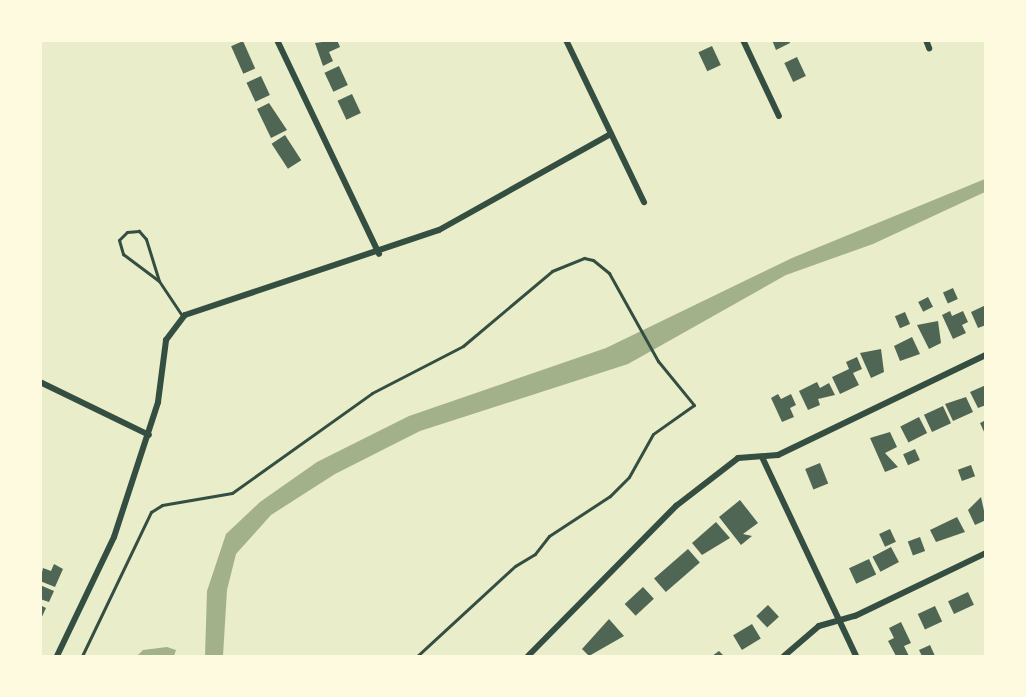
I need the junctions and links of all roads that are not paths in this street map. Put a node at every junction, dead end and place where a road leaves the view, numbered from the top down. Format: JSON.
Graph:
{"nodes":[{"id":1,"x":277,"y":40,"type":"edge"},
{"id":2,"x":566,"y":40,"type":"edge"},
{"id":3,"x":742,"y":40,"type":"edge"},
{"id":4,"x":926,"y":40,"type":"edge"},
{"id":5,"x":929,"y":48,"type":"dead end"},
{"id":6,"x":779,"y":116,"type":"dead end"},
{"id":7,"x":611,"y":134,"type":"junction"},
{"id":8,"x":644,"y":202,"type":"dead end"},
{"id":9,"x":379,"y":254,"type":"junction"},
{"id":10,"x":159,"y":281,"type":"junction"},
{"id":11,"x":183,"y":317,"type":"junction"},
{"id":12,"x":986,"y":355,"type":"edge"},
{"id":13,"x":40,"y":382,"type":"edge"},
{"id":14,"x":149,"y":435,"type":"junction"},
{"id":15,"x":762,"y":457,"type":"junction"},
{"id":16,"x":986,"y":554,"type":"edge"},
{"id":17,"x":839,"y":620,"type":"junction"},
{"id":18,"x":57,"y":657,"type":"edge"},
{"id":19,"x":82,"y":657,"type":"edge"},
{"id":20,"x":417,"y":657,"type":"edge"},
{"id":21,"x":528,"y":657,"type":"edge"},
{"id":22,"x":784,"y":657,"type":"edge"},
{"id":23,"x":856,"y":657,"type":"edge"}],
"edges":[{"from":1,"to":9,"type":"street"},
{"from":2,"to":7,"type":"street"},
{"from":3,"to":6,"type":"street"},
{"from":4,"to":5,"type":"street"},
{"from":7,"to":8,"type":"street"},
{"from":7,"to":9,"type":"street"},
{"from":9,"to":11,"type":"street"},
{"from":10,"to":10,"type":"lane"},
{"from":10,"to":11,"type":"lane"},
{"from":11,"to":14,"type":"street"},
{"from":12,"to":15,"type":"street"},
{"from":13,"to":14,"type":"street"},
{"from":14,"to":18,"type":"street"},
{"from":15,"to":17,"type":"street"},
{"from":15,"to":21,"type":"street"},
{"from":16,"to":17,"type":"street"},
{"from":17,"to":22,"type":"street"},
{"from":17,"to":23,"type":"street"},
{"from":19,"to":20,"type":"lane"}]}
